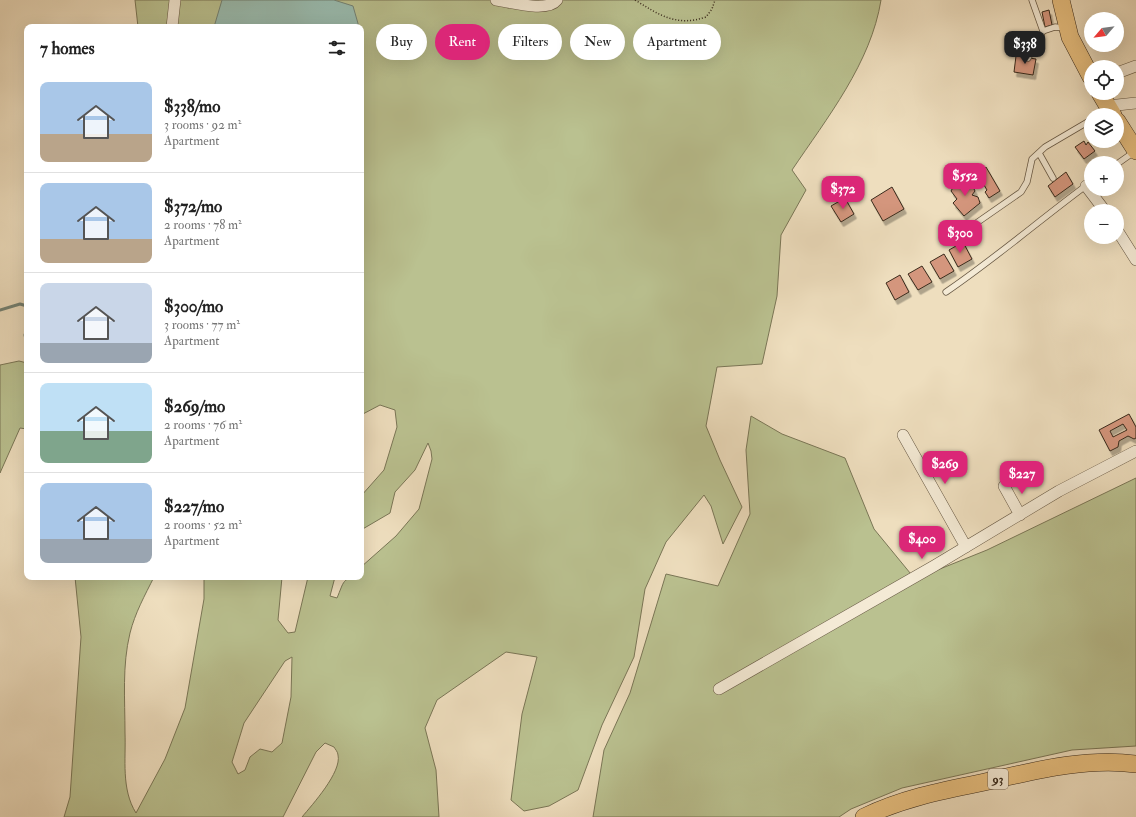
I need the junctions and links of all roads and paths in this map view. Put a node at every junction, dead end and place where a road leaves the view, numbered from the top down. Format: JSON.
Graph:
{"nodes":[{"id":1,"x":175,"y":0,"type":"edge"},
{"id":2,"x":496,"y":0,"type":"edge"},
{"id":3,"x":557,"y":0,"type":"edge"},
{"id":4,"x":635,"y":0,"type":"edge"},
{"id":5,"x":715,"y":0,"type":"edge"},
{"id":6,"x":1032,"y":0,"type":"edge"},
{"id":7,"x":1061,"y":0,"type":"edge"},
{"id":8,"x":172,"y":24,"type":"edge"},
{"id":9,"x":1067,"y":28,"type":"junction"},
{"id":10,"x":1043,"y":31,"type":"junction"},
{"id":11,"x":1028,"y":58,"type":"dead end"},
{"id":12,"x":1084,"y":64,"type":"edge"},
{"id":13,"x":1136,"y":66,"type":"edge"},
{"id":14,"x":1124,"y":70,"type":"edge"},
{"id":15,"x":1136,"y":103,"type":"edge"},
{"id":16,"x":1117,"y":108,"type":"edge"},
{"id":17,"x":1084,"y":124,"type":"edge"},
{"id":18,"x":1124,"y":133,"type":"edge"},
{"id":19,"x":1136,"y":151,"type":"edge"},
{"id":20,"x":1039,"y":153,"type":"junction"},
{"id":21,"x":1124,"y":159,"type":"edge"},
{"id":22,"x":1053,"y":178,"type":"dead end"},
{"id":23,"x":1084,"y":187,"type":"edge"},
{"id":24,"x":975,"y":224,"type":"dead end"},
{"id":25,"x":1124,"y":241,"type":"edge"},
{"id":26,"x":1136,"y":260,"type":"edge"},
{"id":27,"x":946,"y":292,"type":"dead end"},
{"id":28,"x":903,"y":435,"type":"dead end"},
{"id":29,"x":1136,"y":451,"type":"edge"},
{"id":30,"x":1004,"y":486,"type":"dead end"},
{"id":31,"x":1020,"y":515,"type":"junction"},
{"id":32,"x":966,"y":547,"type":"junction"},
{"id":33,"x":719,"y":689,"type":"dead end"},
{"id":34,"x":1136,"y":764,"type":"edge"},
{"id":35,"x":864,"y":817,"type":"edge"}],
"edges":[{"from":1,"to":8,"type":"street"},
{"from":2,"to":3,"type":"street"},
{"from":4,"to":5,"type":"path"},
{"from":6,"to":10,"type":"lane"},
{"from":7,"to":9,"type":"main road"},
{"from":9,"to":10,"type":"lane"},
{"from":9,"to":12,"type":"main road"},
{"from":10,"to":11,"type":"lane"},
{"from":13,"to":14,"type":"street"},
{"from":15,"to":16,"type":"street"},
{"from":17,"to":20,"type":"lane"},
{"from":18,"to":19,"type":"main road"},
{"from":19,"to":21,"type":"lane"},
{"from":20,"to":22,"type":"lane"},
{"from":20,"to":24,"type":"lane"},
{"from":23,"to":27,"type":"lane"},
{"from":25,"to":26,"type":"street"},
{"from":28,"to":32,"type":"street"},
{"from":29,"to":31,"type":"street"},
{"from":30,"to":31,"type":"street"},
{"from":31,"to":32,"type":"street"},
{"from":32,"to":33,"type":"street"},
{"from":34,"to":35,"type":"main road","number":"93"}]}
